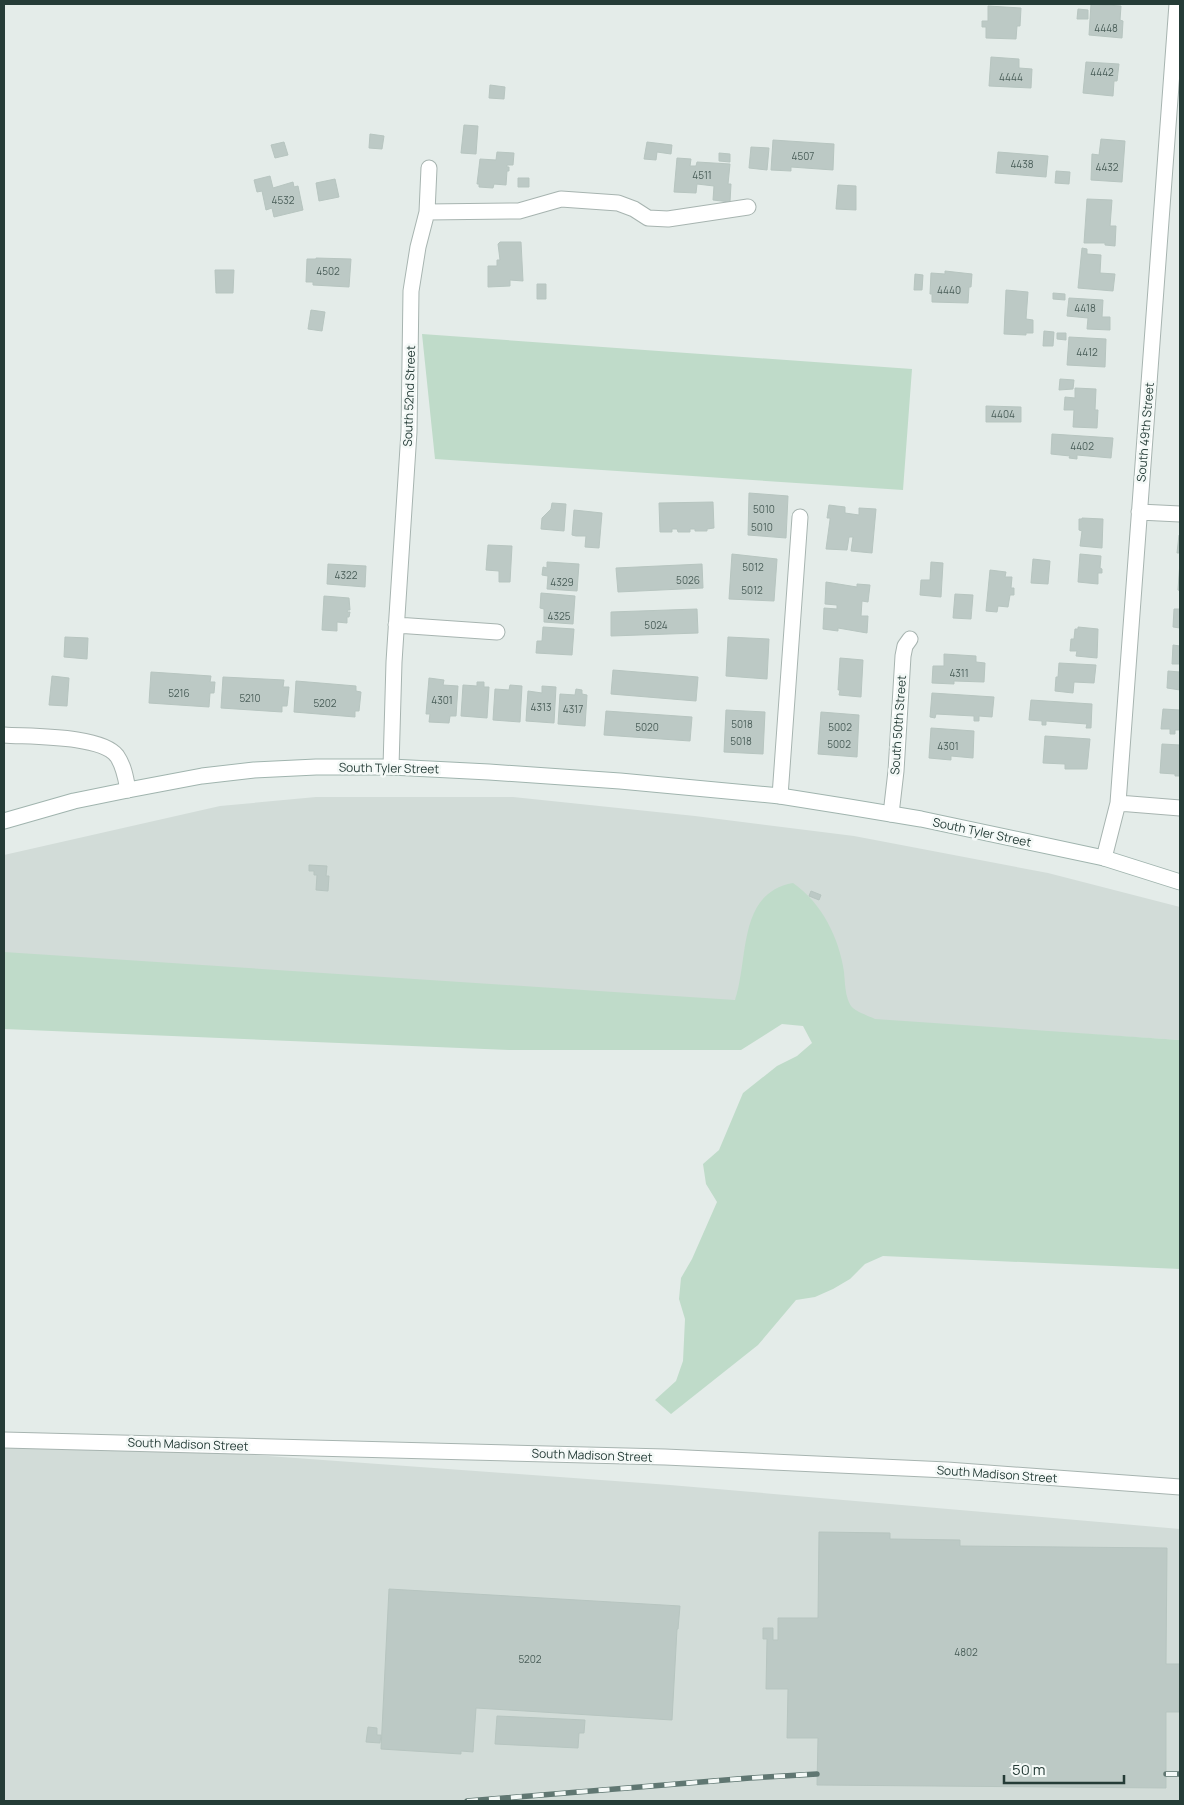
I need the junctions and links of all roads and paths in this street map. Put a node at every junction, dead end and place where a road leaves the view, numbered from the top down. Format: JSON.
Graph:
{"nodes":[{"id":1,"x":1177,"y":4,"type":"edge"},
{"id":2,"x":429,"y":168,"type":"dead end"},
{"id":3,"x":748,"y":207,"type":"dead end"},
{"id":4,"x":427,"y":212,"type":"junction"},
{"id":5,"x":1139,"y":512,"type":"junction"},
{"id":6,"x":1180,"y":514,"type":"edge"},
{"id":7,"x":800,"y":517,"type":"dead end"},
{"id":8,"x":396,"y":625,"type":"junction"},
{"id":9,"x":497,"y":632,"type":"dead end"},
{"id":10,"x":910,"y":639,"type":"dead end"},
{"id":11,"x":4,"y":735,"type":"edge"},
{"id":12,"x":391,"y":767,"type":"junction"},
{"id":13,"x":128,"y":790,"type":"junction"},
{"id":14,"x":780,"y":796,"type":"junction"},
{"id":15,"x":1118,"y":803,"type":"junction"},
{"id":16,"x":1180,"y":808,"type":"edge"},
{"id":17,"x":891,"y":814,"type":"junction"},
{"id":18,"x":4,"y":820,"type":"edge"},
{"id":19,"x":1104,"y":858,"type":"junction"},
{"id":20,"x":1180,"y":882,"type":"edge"},
{"id":21,"x":4,"y":1440,"type":"edge"},
{"id":22,"x":1180,"y":1488,"type":"edge"}],
"edges":[{"from":1,"to":5,"type":"street","name":"South 49th Street"},
{"from":2,"to":4,"type":"street","name":"South 52nd Street"},
{"from":3,"to":4,"type":"street"},
{"from":4,"to":8,"type":"street","name":"South 52nd Street"},
{"from":5,"to":6,"type":"street"},
{"from":5,"to":15,"type":"street","name":"South 49th Street"},
{"from":7,"to":14,"type":"street"},
{"from":8,"to":9,"type":"street"},
{"from":8,"to":12,"type":"street","name":"South 52nd Street"},
{"from":10,"to":17,"type":"street","name":"South 50th Street"},
{"from":11,"to":13,"type":"street"},
{"from":12,"to":13,"type":"street","name":"South Tyler Street"},
{"from":12,"to":14,"type":"street","name":"South Tyler Street"},
{"from":13,"to":18,"type":"street","name":"South Tyler Street"},
{"from":14,"to":17,"type":"street","name":"South Tyler Street"},
{"from":15,"to":16,"type":"street"},
{"from":15,"to":19,"type":"street","name":"South 49th Street"},
{"from":17,"to":19,"type":"street","name":"South Tyler Street"},
{"from":19,"to":20,"type":"street","name":"South Tyler Street"},
{"from":21,"to":22,"type":"street","name":"South Madison Street"}]}
